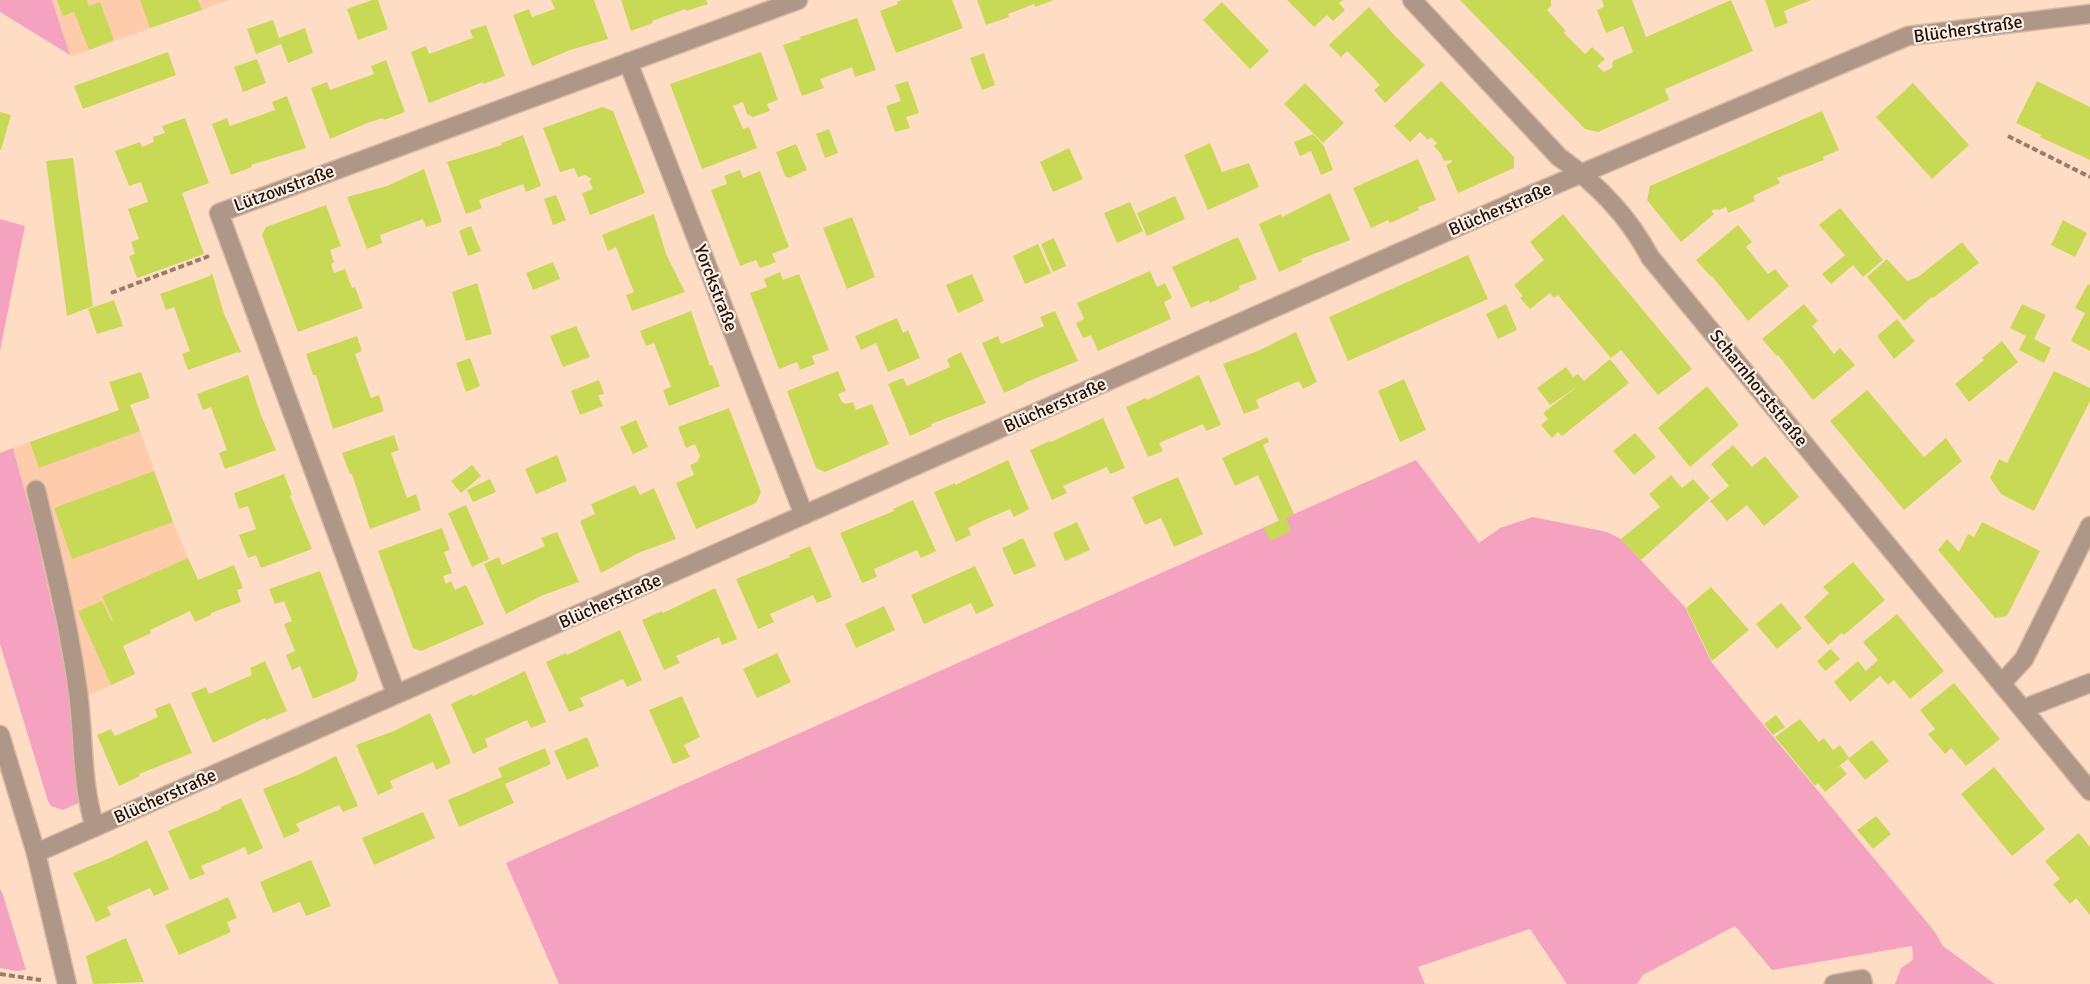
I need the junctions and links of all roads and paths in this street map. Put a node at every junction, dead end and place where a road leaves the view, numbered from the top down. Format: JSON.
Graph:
{"nodes":[{"id":1,"x":798,"y":0,"type":"edge"},
{"id":2,"x":1412,"y":0,"type":"edge"},
{"id":3,"x":2090,"y":14,"type":"edge"},
{"id":4,"x":628,"y":62,"type":"junction"},
{"id":5,"x":2008,"y":136,"type":"dead end"},
{"id":6,"x":1583,"y":174,"type":"junction"},
{"id":7,"x":2090,"y":177,"type":"edge"},
{"id":8,"x":232,"y":247,"type":"junction"},
{"id":9,"x":111,"y":293,"type":"dead end"},
{"id":10,"x":36,"y":490,"type":"dead end"},
{"id":11,"x":804,"y":515,"type":"junction"},
{"id":12,"x":2090,"y":526,"type":"edge"},
{"id":13,"x":2002,"y":683,"type":"junction"},
{"id":14,"x":2090,"y":683,"type":"edge"},
{"id":15,"x":396,"y":694,"type":"junction"},
{"id":16,"x":2024,"y":709,"type":"junction"},
{"id":17,"x":0,"y":735,"type":"edge"},
{"id":18,"x":2090,"y":791,"type":"edge"},
{"id":19,"x":95,"y":827,"type":"junction"},
{"id":20,"x":36,"y":853,"type":"junction"},
{"id":21,"x":0,"y":974,"type":"edge"},
{"id":22,"x":44,"y":981,"type":"dead end"},
{"id":23,"x":66,"y":984,"type":"edge"},
{"id":24,"x":1834,"y":984,"type":"edge"},
{"id":25,"x":1863,"y":984,"type":"edge"}],
"edges":[{"from":1,"to":4,"type":"street","name":"Lützowstraße"},
{"from":2,"to":6,"type":"street","name":"Scharnhorststraße"},
{"from":3,"to":6,"type":"street","name":"Blücherstraße"},
{"from":4,"to":8,"type":"street","name":"Lützowstraße"},
{"from":4,"to":11,"type":"street","name":"Yorckstraße"},
{"from":5,"to":7,"type":"path"},
{"from":6,"to":11,"type":"street","name":"Blücherstraße"},
{"from":6,"to":13,"type":"street","name":"Scharnhorststraße"},
{"from":8,"to":9,"type":"path"},
{"from":8,"to":15,"type":"street","name":"Lützowstraße"},
{"from":10,"to":19,"type":"street"},
{"from":11,"to":15,"type":"street","name":"Blücherstraße"},
{"from":12,"to":13,"type":"street"},
{"from":13,"to":16,"type":"street","name":"Scharnhorststraße"},
{"from":14,"to":16,"type":"street"},
{"from":15,"to":19,"type":"street","name":"Blücherstraße"},
{"from":16,"to":18,"type":"street","name":"Scharnhorststraße"},
{"from":17,"to":20,"type":"street"},
{"from":19,"to":20,"type":"street","name":"Blücherstraße"},
{"from":20,"to":23,"type":"street"},
{"from":21,"to":22,"type":"path"},
{"from":24,"to":25,"type":"street"}]}
